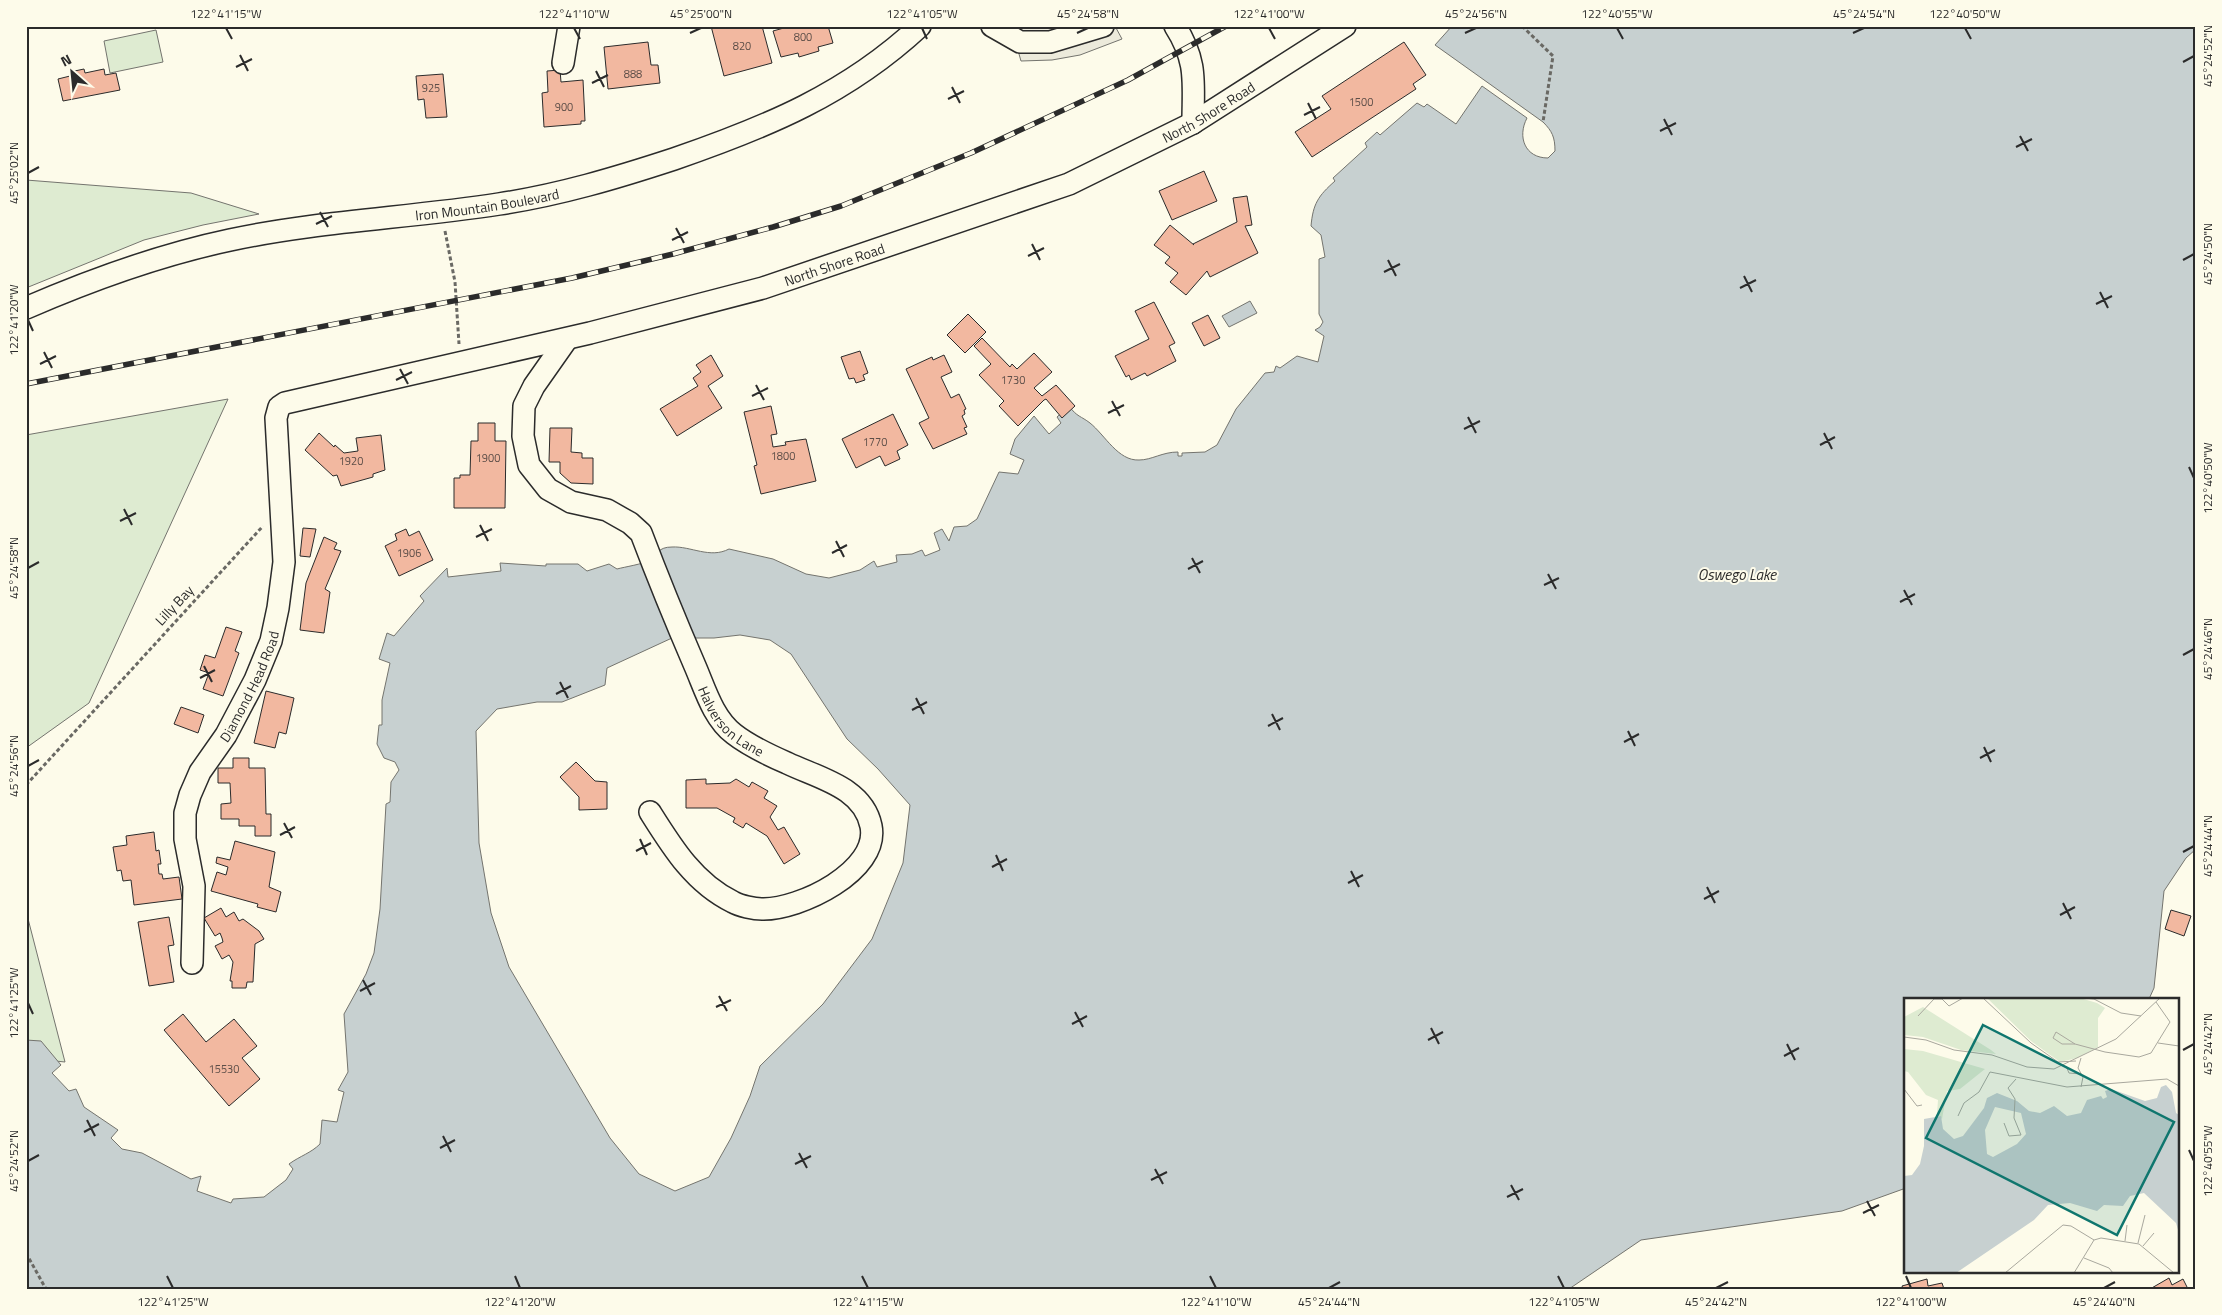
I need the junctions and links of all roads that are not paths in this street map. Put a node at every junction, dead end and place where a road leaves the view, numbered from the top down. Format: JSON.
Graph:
{"nodes":[{"id":1,"x":569,"y":26,"type":"edge"},
{"id":2,"x":920,"y":26,"type":"edge"},
{"id":3,"x":992,"y":26,"type":"edge"},
{"id":4,"x":1103,"y":26,"type":"edge"},
{"id":5,"x":1175,"y":26,"type":"edge"},
{"id":6,"x":1345,"y":26,"type":"edge"},
{"id":7,"x":563,"y":63,"type":"dead end"},
{"id":8,"x":1193,"y":123,"type":"junction"},
{"id":9,"x":26,"y":308,"type":"edge"},
{"id":10,"x":567,"y":339,"type":"junction"},
{"id":11,"x":285,"y":403,"type":"joint"},
{"id":12,"x":650,"y":812,"type":"dead end"},
{"id":13,"x":192,"y":963,"type":"dead end"}],
"edges":[{"from":1,"to":7,"type":"street"},
{"from":2,"to":9,"type":"street","name":"Iron Mountain Boulevard"},
{"from":3,"to":4,"type":"street"},
{"from":5,"to":8,"type":"street"},
{"from":6,"to":8,"type":"street","name":"North Shore Road"},
{"from":8,"to":10,"type":"street","name":"North Shore Road"},
{"from":10,"to":11,"type":"street","name":"North Shore Road"},
{"from":10,"to":12,"type":"street","name":"Halverson Lane"},
{"from":11,"to":13,"type":"street","name":"Diamond Head Road"}]}
